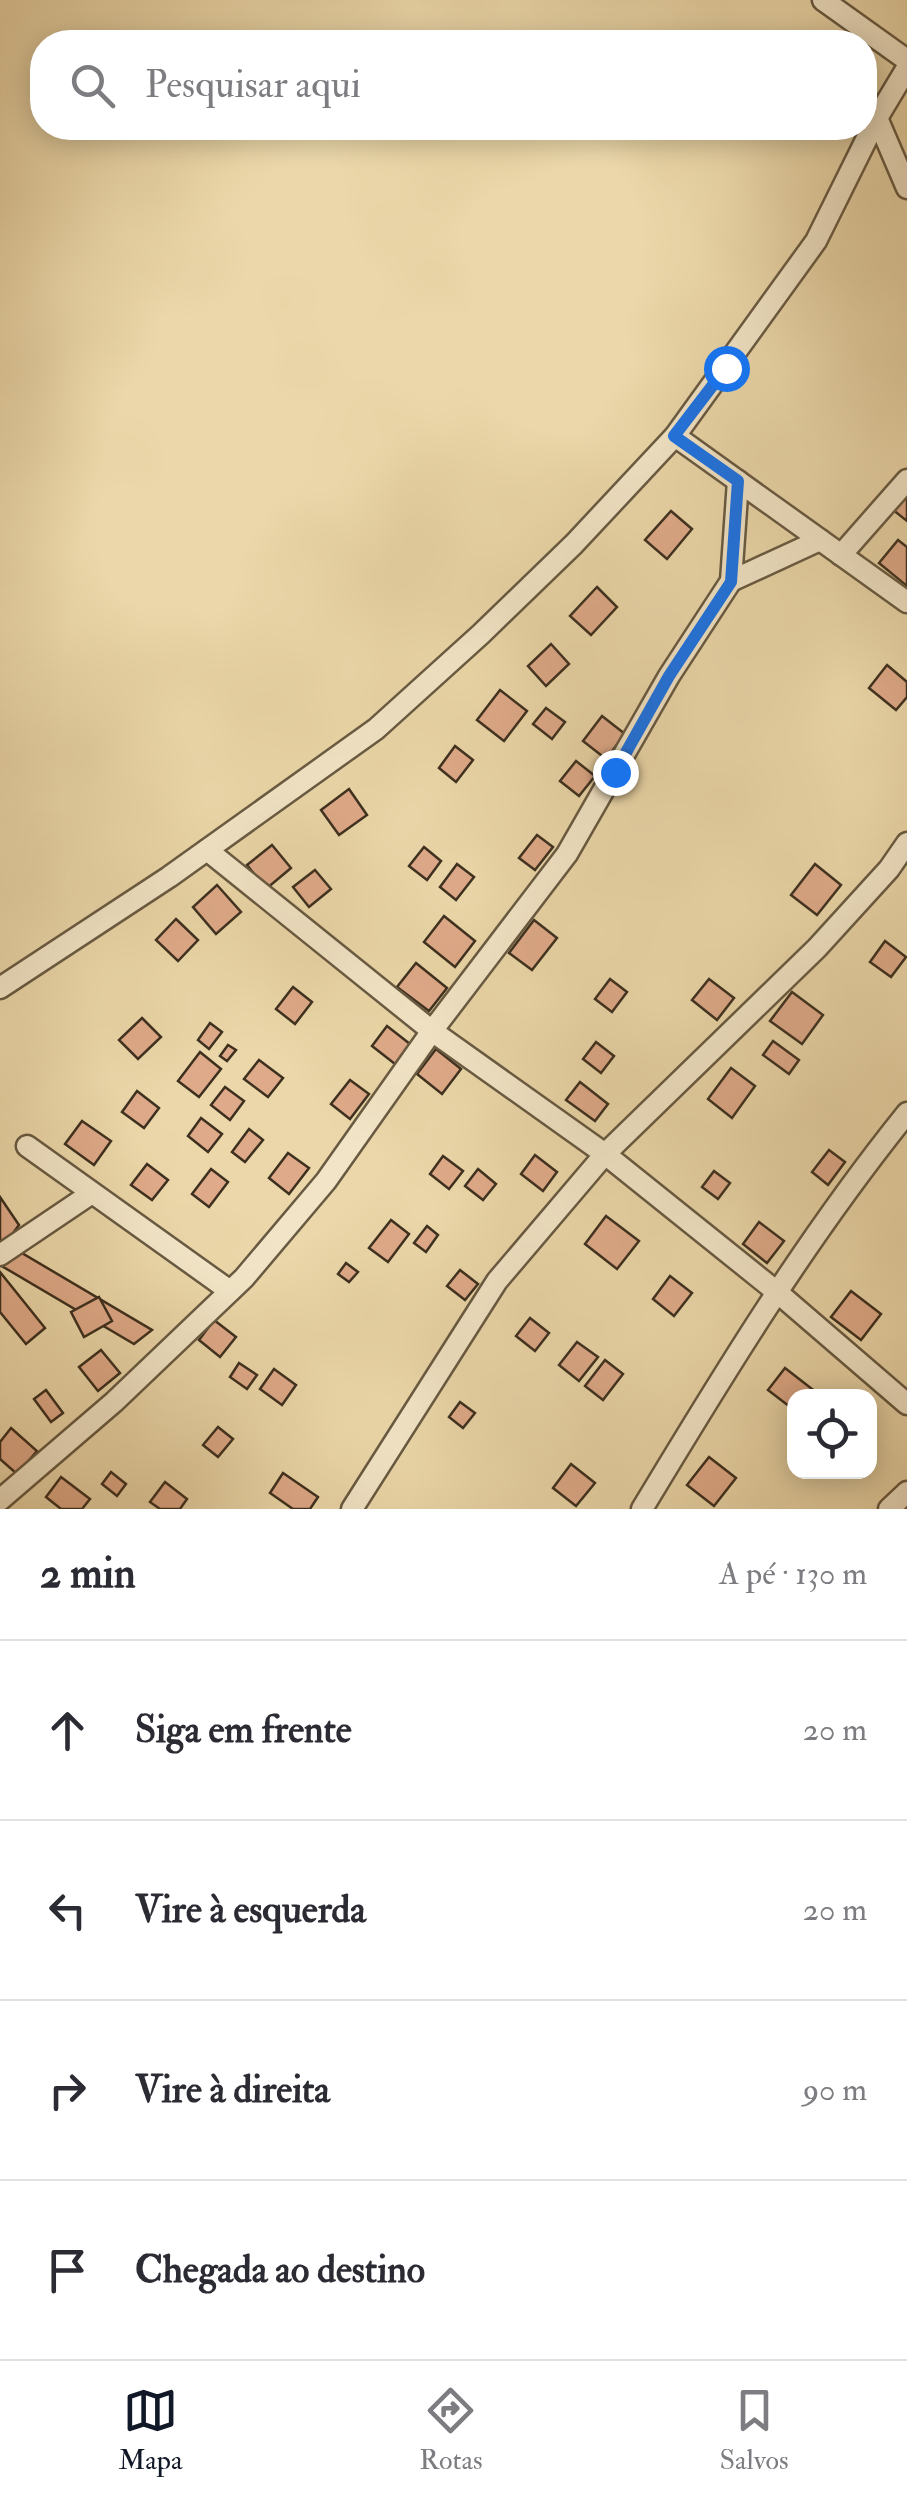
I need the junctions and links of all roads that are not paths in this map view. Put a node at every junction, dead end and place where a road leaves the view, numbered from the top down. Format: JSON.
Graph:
{"nodes":[{"id":1,"x":823,"y":0,"type":"edge"},
{"id":2,"x":865,"y":30,"type":"edge"},
{"id":3,"x":877,"y":39,"type":"edge"},
{"id":4,"x":907,"y":60,"type":"edge"},
{"id":5,"x":907,"y":68,"type":"edge"},
{"id":6,"x":877,"y":116,"type":"edge"},
{"id":7,"x":877,"y":120,"type":"edge"},
{"id":8,"x":865,"y":140,"type":"edge"},
{"id":9,"x":907,"y":188,"type":"edge"},
{"id":10,"x":674,"y":436,"type":"junction"},
{"id":11,"x":907,"y":480,"type":"edge"},
{"id":12,"x":738,"y":481,"type":"junction"},
{"id":13,"x":820,"y":540,"type":"junction"},
{"id":14,"x":841,"y":555,"type":"junction"},
{"id":15,"x":731,"y":582,"type":"junction"},
{"id":16,"x":907,"y":602,"type":"edge"},
{"id":17,"x":907,"y":843,"type":"edge"},
{"id":18,"x":206,"y":850,"type":"junction"},
{"id":19,"x":0,"y":988,"type":"edge"},
{"id":20,"x":432,"y":1032,"type":"junction"},
{"id":21,"x":907,"y":1113,"type":"edge"},
{"id":22,"x":26,"y":1146,"type":"dead end"},
{"id":23,"x":605,"y":1154,"type":"junction"},
{"id":24,"x":92,"y":1194,"type":"junction"},
{"id":25,"x":0,"y":1255,"type":"edge"},
{"id":26,"x":230,"y":1292,"type":"junction"},
{"id":27,"x":776,"y":1292,"type":"junction"},
{"id":28,"x":907,"y":1404,"type":"edge"},
{"id":29,"x":4,"y":1489,"type":"edge"},
{"id":30,"x":907,"y":1492,"type":"edge"},
{"id":31,"x":352,"y":1509,"type":"edge"},
{"id":32,"x":642,"y":1509,"type":"edge"},
{"id":33,"x":889,"y":1509,"type":"edge"}],
"edges":[{"from":1,"to":2,"type":"street"},
{"from":3,"to":4,"type":"street"},
{"from":5,"to":6,"type":"street"},
{"from":7,"to":9,"type":"street"},
{"from":8,"to":10,"type":"street"},
{"from":10,"to":12,"type":"street"},
{"from":10,"to":18,"type":"street"},
{"from":11,"to":14,"type":"street"},
{"from":12,"to":13,"type":"street"},
{"from":12,"to":15,"type":"street"},
{"from":13,"to":14,"type":"street"},
{"from":13,"to":15,"type":"street"},
{"from":14,"to":16,"type":"street"},
{"from":15,"to":20,"type":"street"},
{"from":17,"to":23,"type":"street"},
{"from":18,"to":19,"type":"street"},
{"from":18,"to":20,"type":"street"},
{"from":20,"to":23,"type":"street"},
{"from":20,"to":26,"type":"street"},
{"from":21,"to":27,"type":"street"},
{"from":22,"to":24,"type":"street"},
{"from":23,"to":27,"type":"street"},
{"from":23,"to":31,"type":"street"},
{"from":24,"to":25,"type":"street"},
{"from":24,"to":26,"type":"street"},
{"from":26,"to":29,"type":"street"},
{"from":27,"to":28,"type":"street"},
{"from":27,"to":32,"type":"street"},
{"from":30,"to":33,"type":"street"}]}
